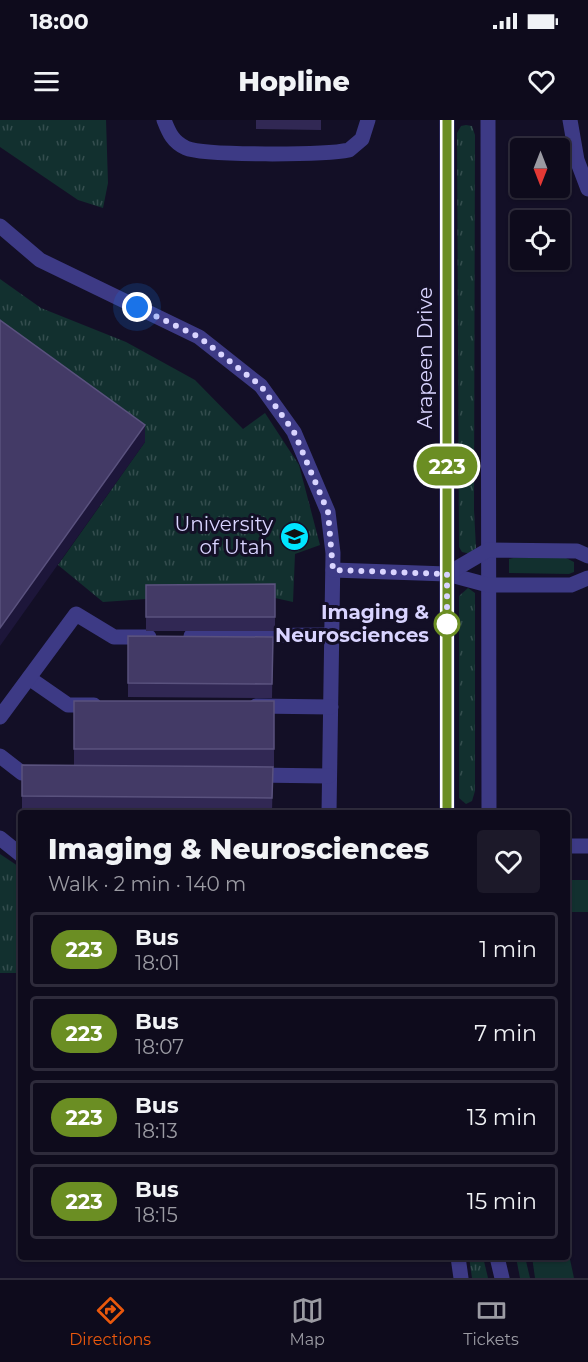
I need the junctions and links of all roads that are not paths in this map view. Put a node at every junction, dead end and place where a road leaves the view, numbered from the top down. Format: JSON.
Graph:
{"nodes":[{"id":1,"x":164,"y":120,"type":"edge"},
{"id":2,"x":368,"y":120,"type":"edge"},
{"id":3,"x":447,"y":120,"type":"edge"},
{"id":4,"x":488,"y":120,"type":"edge"},
{"id":5,"x":570,"y":120,"type":"edge"},
{"id":6,"x":588,"y":189,"type":"edge"},
{"id":7,"x":0,"y":226,"type":"edge"},
{"id":8,"x":488,"y":550,"type":"junction"},
{"id":9,"x":588,"y":556,"type":"edge"},
{"id":10,"x":333,"y":570,"type":"junction"},
{"id":11,"x":447,"y":574,"type":"junction"},
{"id":12,"x":588,"y":578,"type":"edge"},
{"id":13,"x":488,"y":585,"type":"junction"},
{"id":14,"x":332,"y":635,"type":"junction"},
{"id":15,"x":29,"y":678,"type":"junction"},
{"id":16,"x":104,"y":705,"type":"edge"},
{"id":17,"x":235,"y":706,"type":"edge"},
{"id":18,"x":331,"y":707,"type":"junction"},
{"id":19,"x":0,"y":717,"type":"edge"},
{"id":20,"x":0,"y":756,"type":"edge"},
{"id":21,"x":58,"y":773,"type":"edge"},
{"id":22,"x":235,"y":775,"type":"edge"},
{"id":23,"x":329,"y":776,"type":"junction"},
{"id":24,"x":329,"y":810,"type":"edge"},
{"id":25,"x":447,"y":810,"type":"edge"},
{"id":26,"x":489,"y":810,"type":"edge"},
{"id":27,"x":0,"y":838,"type":"edge"},
{"id":28,"x":570,"y":846,"type":"edge"},
{"id":29,"x":588,"y":846,"type":"edge"},
{"id":30,"x":18,"y":853,"type":"edge"},
{"id":31,"x":458,"y":1260,"type":"edge"},
{"id":32,"x":498,"y":1260,"type":"edge"},
{"id":33,"x":461,"y":1278,"type":"edge"},
{"id":34,"x":502,"y":1278,"type":"edge"}],
"edges":[{"from":1,"to":2,"type":"street"},
{"from":3,"to":11,"type":"street","name":"Arapeen Drive"},
{"from":4,"to":8,"type":"street"},
{"from":5,"to":6,"type":"street"},
{"from":7,"to":10,"type":"street"},
{"from":8,"to":9,"type":"street"},
{"from":8,"to":11,"type":"street"},
{"from":8,"to":13,"type":"street"},
{"from":10,"to":11,"type":"street"},
{"from":10,"to":14,"type":"street"},
{"from":11,"to":13,"type":"street"},
{"from":11,"to":25,"type":"street","name":"Arapeen Drive"},
{"from":12,"to":13,"type":"street"},
{"from":13,"to":26,"type":"street"},
{"from":14,"to":15,"type":"street"},
{"from":14,"to":18,"type":"street"},
{"from":15,"to":16,"type":"street"},
{"from":15,"to":19,"type":"street"},
{"from":17,"to":18,"type":"street"},
{"from":18,"to":23,"type":"street"},
{"from":20,"to":21,"type":"street"},
{"from":22,"to":23,"type":"street"},
{"from":23,"to":24,"type":"street"},
{"from":27,"to":30,"type":"street"},
{"from":28,"to":29,"type":"street"},
{"from":31,"to":33,"type":"street"},
{"from":32,"to":34,"type":"street"}]}
